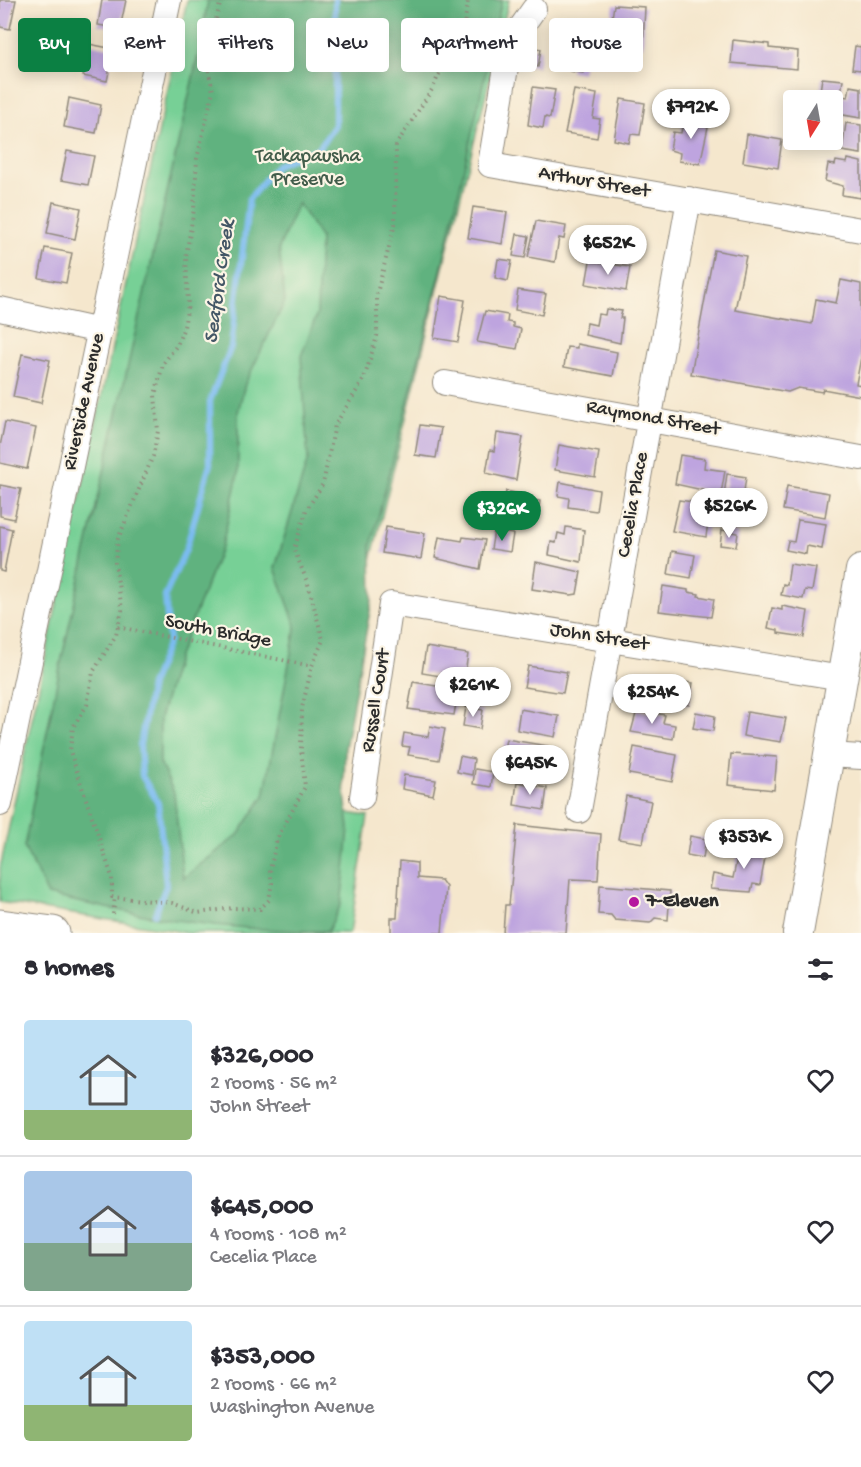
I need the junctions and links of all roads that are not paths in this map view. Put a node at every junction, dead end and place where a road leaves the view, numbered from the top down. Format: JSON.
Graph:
{"nodes":[{"id":1,"x":170,"y":0,"type":"edge"},
{"id":2,"x":534,"y":9,"type":"dead end"},
{"id":3,"x":688,"y":199,"type":"junction"},
{"id":4,"x":861,"y":230,"type":"edge"},
{"id":5,"x":0,"y":309,"type":"edge"},
{"id":6,"x":100,"y":331,"type":"junction"},
{"id":7,"x":445,"y":383,"type":"dead end"},
{"id":8,"x":649,"y":418,"type":"junction"},
{"id":9,"x":861,"y":458,"type":"edge"},
{"id":10,"x":861,"y":570,"type":"edge"},
{"id":11,"x":391,"y":604,"type":"joint"},
{"id":12,"x":609,"y":640,"type":"junction"},
{"id":13,"x":842,"y":678,"type":"junction"},
{"id":14,"x":829,"y":755,"type":"junction"},
{"id":15,"x":861,"y":757,"type":"edge"},
{"id":16,"x":362,"y":797,"type":"dead end"},
{"id":17,"x":0,"y":804,"type":"edge"},
{"id":18,"x":579,"y":811,"type":"dead end"},
{"id":19,"x":0,"y":926,"type":"edge"},
{"id":20,"x":53,"y":933,"type":"edge"},
{"id":21,"x":798,"y":933,"type":"edge"}],
"edges":[{"from":1,"to":6,"type":"street","name":"Riverside Avenue"},
{"from":2,"to":3,"type":"street","name":"Arthur Street"},
{"from":3,"to":4,"type":"street","name":"Arthur Street"},
{"from":3,"to":8,"type":"street","name":"Cecelia Place"},
{"from":5,"to":6,"type":"street"},
{"from":6,"to":17,"type":"street","name":"Riverside Avenue"},
{"from":7,"to":8,"type":"street","name":"Raymond Street"},
{"from":8,"to":9,"type":"street","name":"Raymond Street"},
{"from":8,"to":12,"type":"street","name":"Cecelia Place"},
{"from":10,"to":13,"type":"street"},
{"from":11,"to":12,"type":"street","name":"John Street"},
{"from":11,"to":16,"type":"street","name":"Russell Court"},
{"from":12,"to":13,"type":"street","name":"John Street"},
{"from":12,"to":18,"type":"street","name":"Cecelia Place"},
{"from":13,"to":14,"type":"street"},
{"from":14,"to":15,"type":"street"},
{"from":14,"to":21,"type":"street"},
{"from":19,"to":20,"type":"highway"}]}
